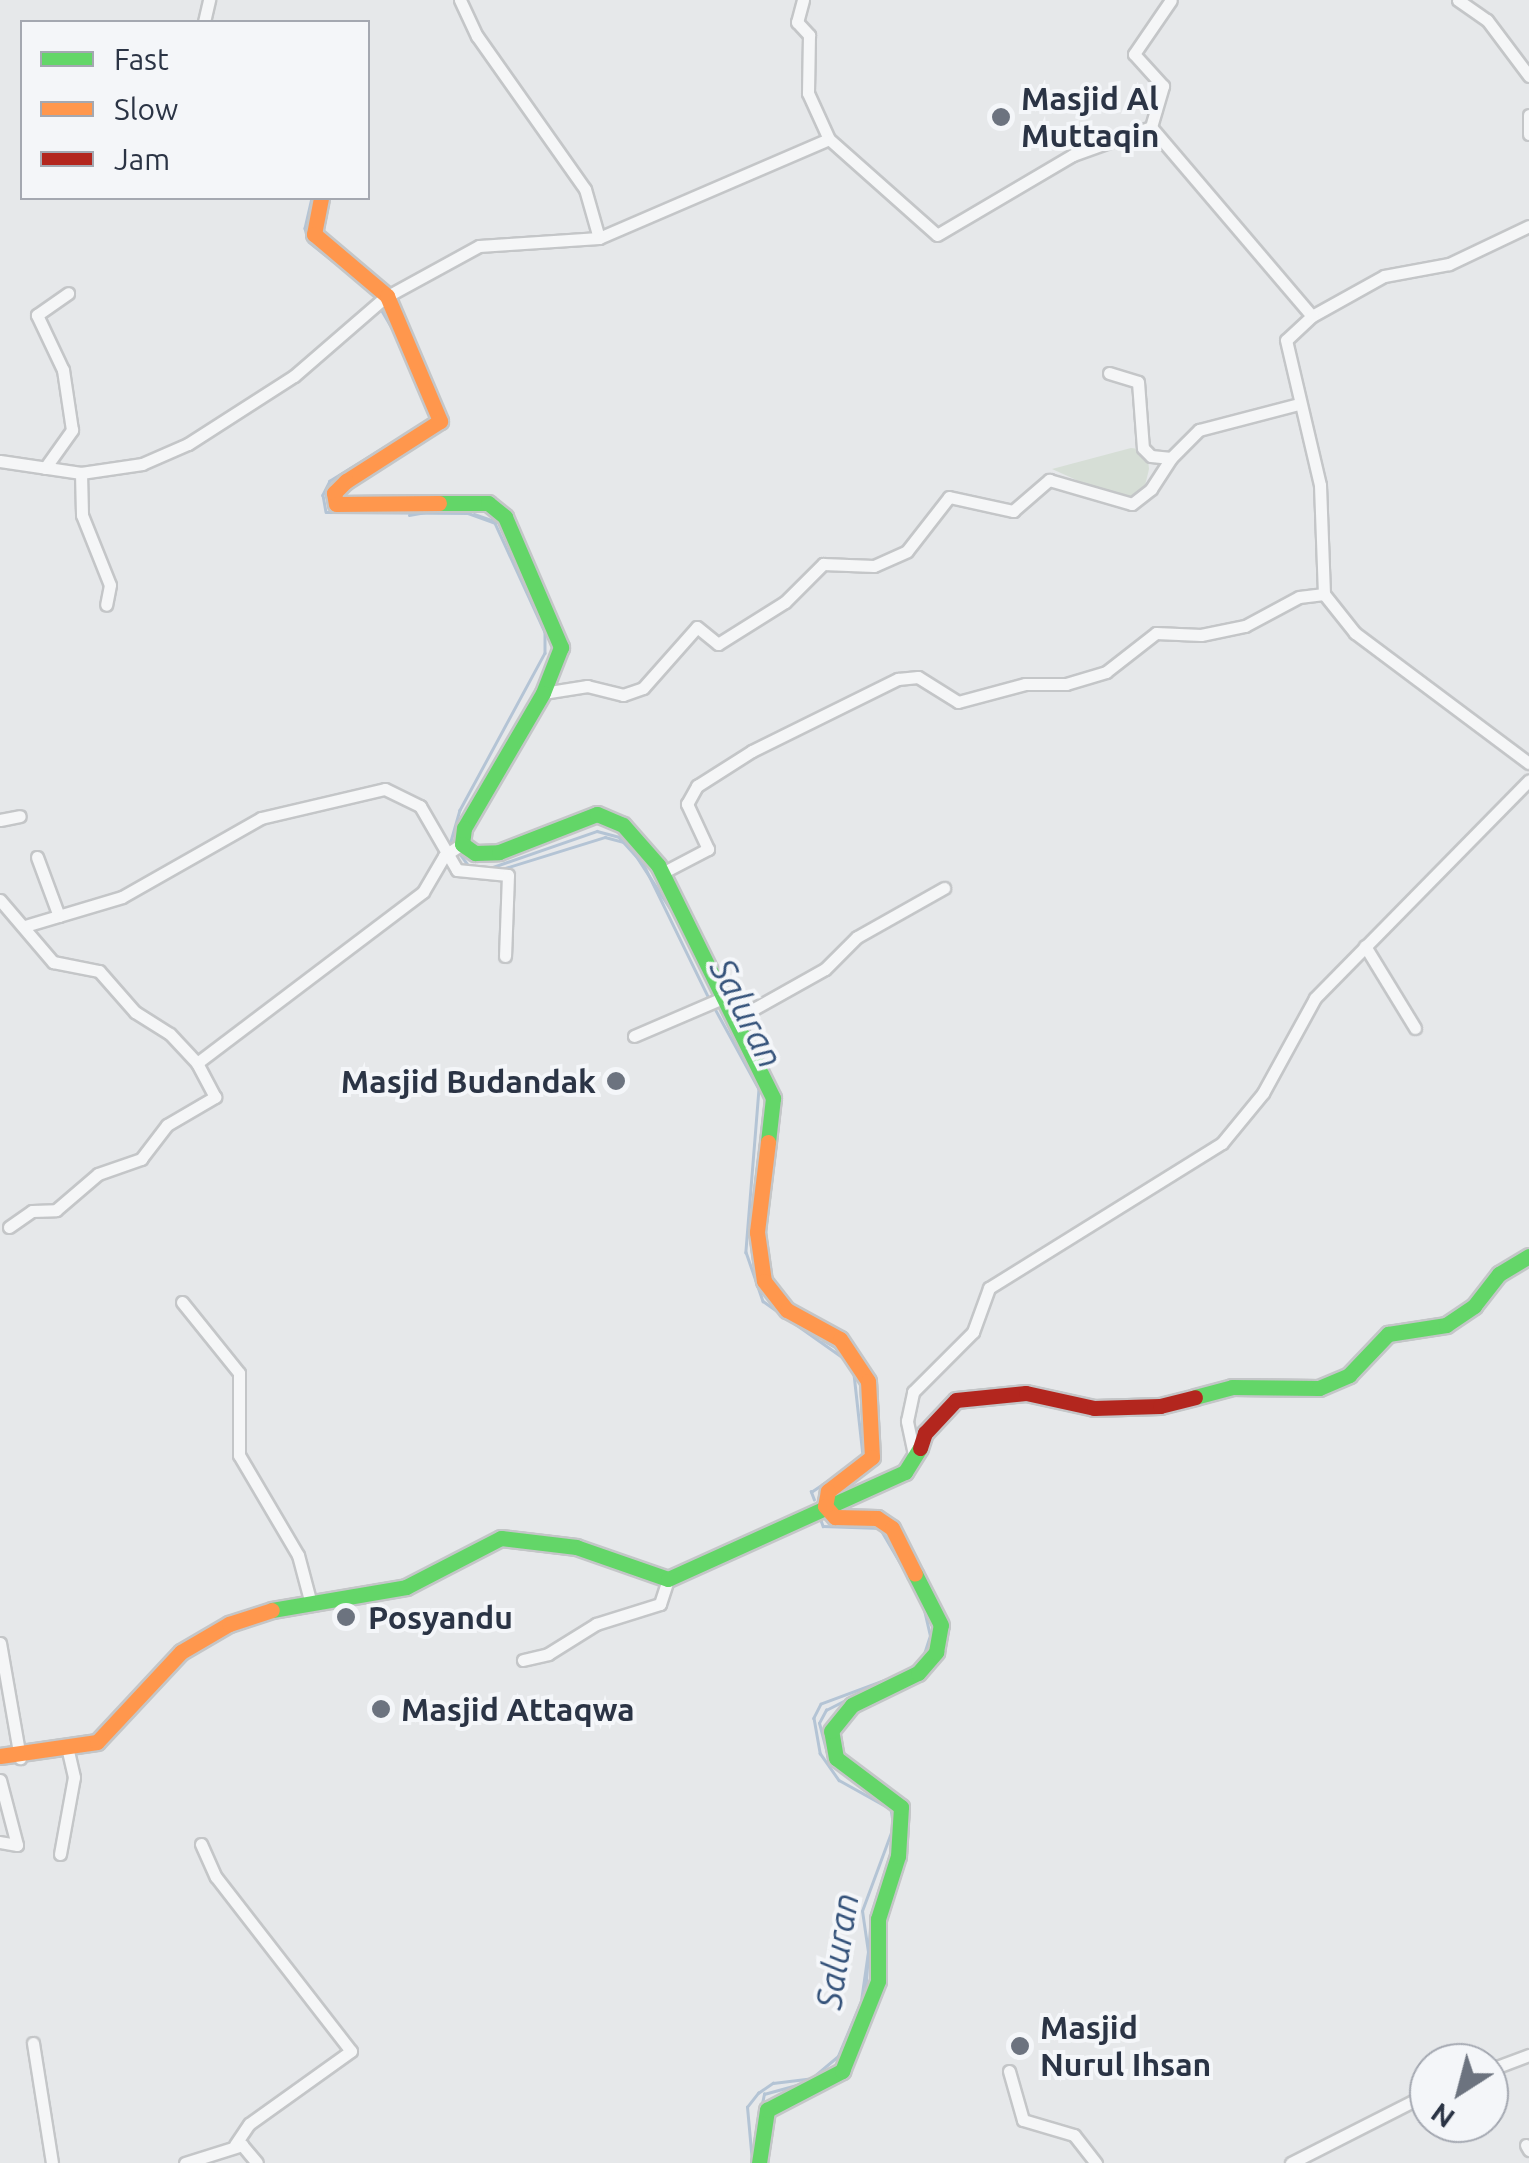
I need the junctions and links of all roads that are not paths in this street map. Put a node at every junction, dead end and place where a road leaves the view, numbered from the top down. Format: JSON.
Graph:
{"nodes":[{"id":1,"x":460,"y":0,"type":"edge"},
{"id":2,"x":804,"y":0,"type":"edge"},
{"id":3,"x":1171,"y":0,"type":"edge"},
{"id":4,"x":1180,"y":0,"type":"edge"},
{"id":5,"x":1458,"y":0,"type":"edge"},
{"id":6,"x":1529,"y":76,"type":"edge"},
{"id":7,"x":1529,"y":115,"type":"edge"},
{"id":8,"x":1153,"y":128,"type":"junction"},
{"id":9,"x":1529,"y":134,"type":"edge"},
{"id":10,"x":832,"y":141,"type":"junction"},
{"id":11,"x":320,"y":200,"type":"edge"},
{"id":12,"x":1529,"y":226,"type":"edge"},
{"id":13,"x":598,"y":238,"type":"junction"},
{"id":14,"x":68,"y":293,"type":"dead end"},
{"id":15,"x":386,"y":297,"type":"junction"},
{"id":16,"x":1312,"y":316,"type":"junction"},
{"id":17,"x":1109,"y":373,"type":"dead end"},
{"id":18,"x":1299,"y":404,"type":"junction"},
{"id":19,"x":1171,"y":458,"type":"junction"},
{"id":20,"x":0,"y":461,"type":"edge"},
{"id":21,"x":45,"y":468,"type":"junction"},
{"id":22,"x":81,"y":473,"type":"junction"},
{"id":23,"x":1324,"y":594,"type":"junction"},
{"id":24,"x":106,"y":605,"type":"dead end"},
{"id":25,"x":543,"y":693,"type":"junction"},
{"id":26,"x":1529,"y":763,"type":"edge"},
{"id":27,"x":1529,"y":780,"type":"edge"},
{"id":28,"x":20,"y":816,"type":"dead end"},
{"id":29,"x":0,"y":820,"type":"edge"},
{"id":30,"x":453,"y":850,"type":"junction"},
{"id":31,"x":37,"y":857,"type":"dead end"},
{"id":32,"x":662,"y":873,"type":"junction"},
{"id":33,"x":944,"y":888,"type":"dead end"},
{"id":34,"x":0,"y":900,"type":"edge"},
{"id":35,"x":59,"y":916,"type":"junction"},
{"id":36,"x":26,"y":926,"type":"junction"},
{"id":37,"x":1365,"y":946,"type":"junction"},
{"id":38,"x":505,"y":956,"type":"dead end"},
{"id":39,"x":716,"y":1001,"type":"junction"},
{"id":40,"x":734,"y":1020,"type":"junction"},
{"id":41,"x":1416,"y":1028,"type":"dead end"},
{"id":42,"x":634,"y":1036,"type":"dead end"},
{"id":43,"x":197,"y":1063,"type":"junction"},
{"id":44,"x":9,"y":1227,"type":"dead end"},
{"id":45,"x":1529,"y":1256,"type":"edge"},
{"id":46,"x":182,"y":1302,"type":"dead end"},
{"id":47,"x":916,"y":1462,"type":"junction"},
{"id":48,"x":823,"y":1507,"type":"junction"},
{"id":49,"x":668,"y":1579,"type":"junction"},
{"id":50,"x":311,"y":1604,"type":"junction"},
{"id":51,"x":0,"y":1643,"type":"edge"},
{"id":52,"x":523,"y":1660,"type":"dead end"},
{"id":53,"x":68,"y":1750,"type":"junction"},
{"id":54,"x":0,"y":1756,"type":"edge"},
{"id":55,"x":20,"y":1758,"type":"junction"},
{"id":56,"x":0,"y":1780,"type":"edge"},
{"id":57,"x":0,"y":1842,"type":"edge"},
{"id":58,"x":200,"y":1844,"type":"dead end"},
{"id":59,"x":60,"y":1854,"type":"dead end"},
{"id":60,"x":33,"y":2042,"type":"dead end"},
{"id":61,"x":1009,"y":2071,"type":"dead end"},
{"id":62,"x":1409,"y":2103,"type":"edge"},
{"id":63,"x":235,"y":2145,"type":"junction"},
{"id":64,"x":1293,"y":2162,"type":"edge"},
{"id":65,"x":52,"y":2163,"type":"edge"},
{"id":66,"x":185,"y":2163,"type":"edge"},
{"id":67,"x":257,"y":2163,"type":"edge"},
{"id":68,"x":758,"y":2163,"type":"edge"},
{"id":69,"x":1096,"y":2163,"type":"edge"}],
"edges":[{"from":1,"to":13,"type":"street"},
{"from":2,"to":10,"type":"street"},
{"from":3,"to":8,"type":"street"},
{"from":4,"to":8,"type":"street"},
{"from":5,"to":6,"type":"street"},
{"from":7,"to":9,"type":"street"},
{"from":8,"to":10,"type":"street"},
{"from":8,"to":16,"type":"street"},
{"from":10,"to":13,"type":"street"},
{"from":11,"to":15,"type":"street"},
{"from":12,"to":16,"type":"street"},
{"from":13,"to":15,"type":"street"},
{"from":14,"to":21,"type":"street"},
{"from":15,"to":22,"type":"street"},
{"from":15,"to":25,"type":"street"},
{"from":16,"to":18,"type":"street"},
{"from":17,"to":19,"type":"street"},
{"from":18,"to":19,"type":"street"},
{"from":18,"to":23,"type":"street"},
{"from":19,"to":25,"type":"street"},
{"from":20,"to":21,"type":"street"},
{"from":21,"to":22,"type":"street"},
{"from":22,"to":24,"type":"street"},
{"from":23,"to":26,"type":"street"},
{"from":23,"to":32,"type":"street"},
{"from":25,"to":30,"type":"street"},
{"from":27,"to":37,"type":"street"},
{"from":28,"to":29,"type":"street"},
{"from":30,"to":32,"type":"street"},
{"from":30,"to":35,"type":"street"},
{"from":30,"to":38,"type":"street"},
{"from":30,"to":43,"type":"street"},
{"from":31,"to":35,"type":"street"},
{"from":32,"to":39,"type":"street"},
{"from":33,"to":40,"type":"street"},
{"from":34,"to":36,"type":"street"},
{"from":35,"to":36,"type":"street"},
{"from":36,"to":43,"type":"street"},
{"from":37,"to":41,"type":"street"},
{"from":37,"to":47,"type":"street"},
{"from":39,"to":40,"type":"street"},
{"from":39,"to":42,"type":"street"},
{"from":40,"to":48,"type":"street"},
{"from":43,"to":44,"type":"street"},
{"from":45,"to":47,"type":"street"},
{"from":46,"to":50,"type":"street"},
{"from":47,"to":48,"type":"street"},
{"from":48,"to":49,"type":"street"},
{"from":48,"to":68,"type":"street"},
{"from":49,"to":50,"type":"street"},
{"from":49,"to":52,"type":"street"},
{"from":50,"to":53,"type":"street"},
{"from":51,"to":55,"type":"street"},
{"from":53,"to":55,"type":"street"},
{"from":53,"to":59,"type":"street"},
{"from":54,"to":55,"type":"street"},
{"from":56,"to":57,"type":"street"},
{"from":58,"to":63,"type":"street"},
{"from":60,"to":65,"type":"street"},
{"from":61,"to":69,"type":"street"},
{"from":62,"to":64,"type":"street"},
{"from":63,"to":66,"type":"street"},
{"from":63,"to":67,"type":"street"}]}
